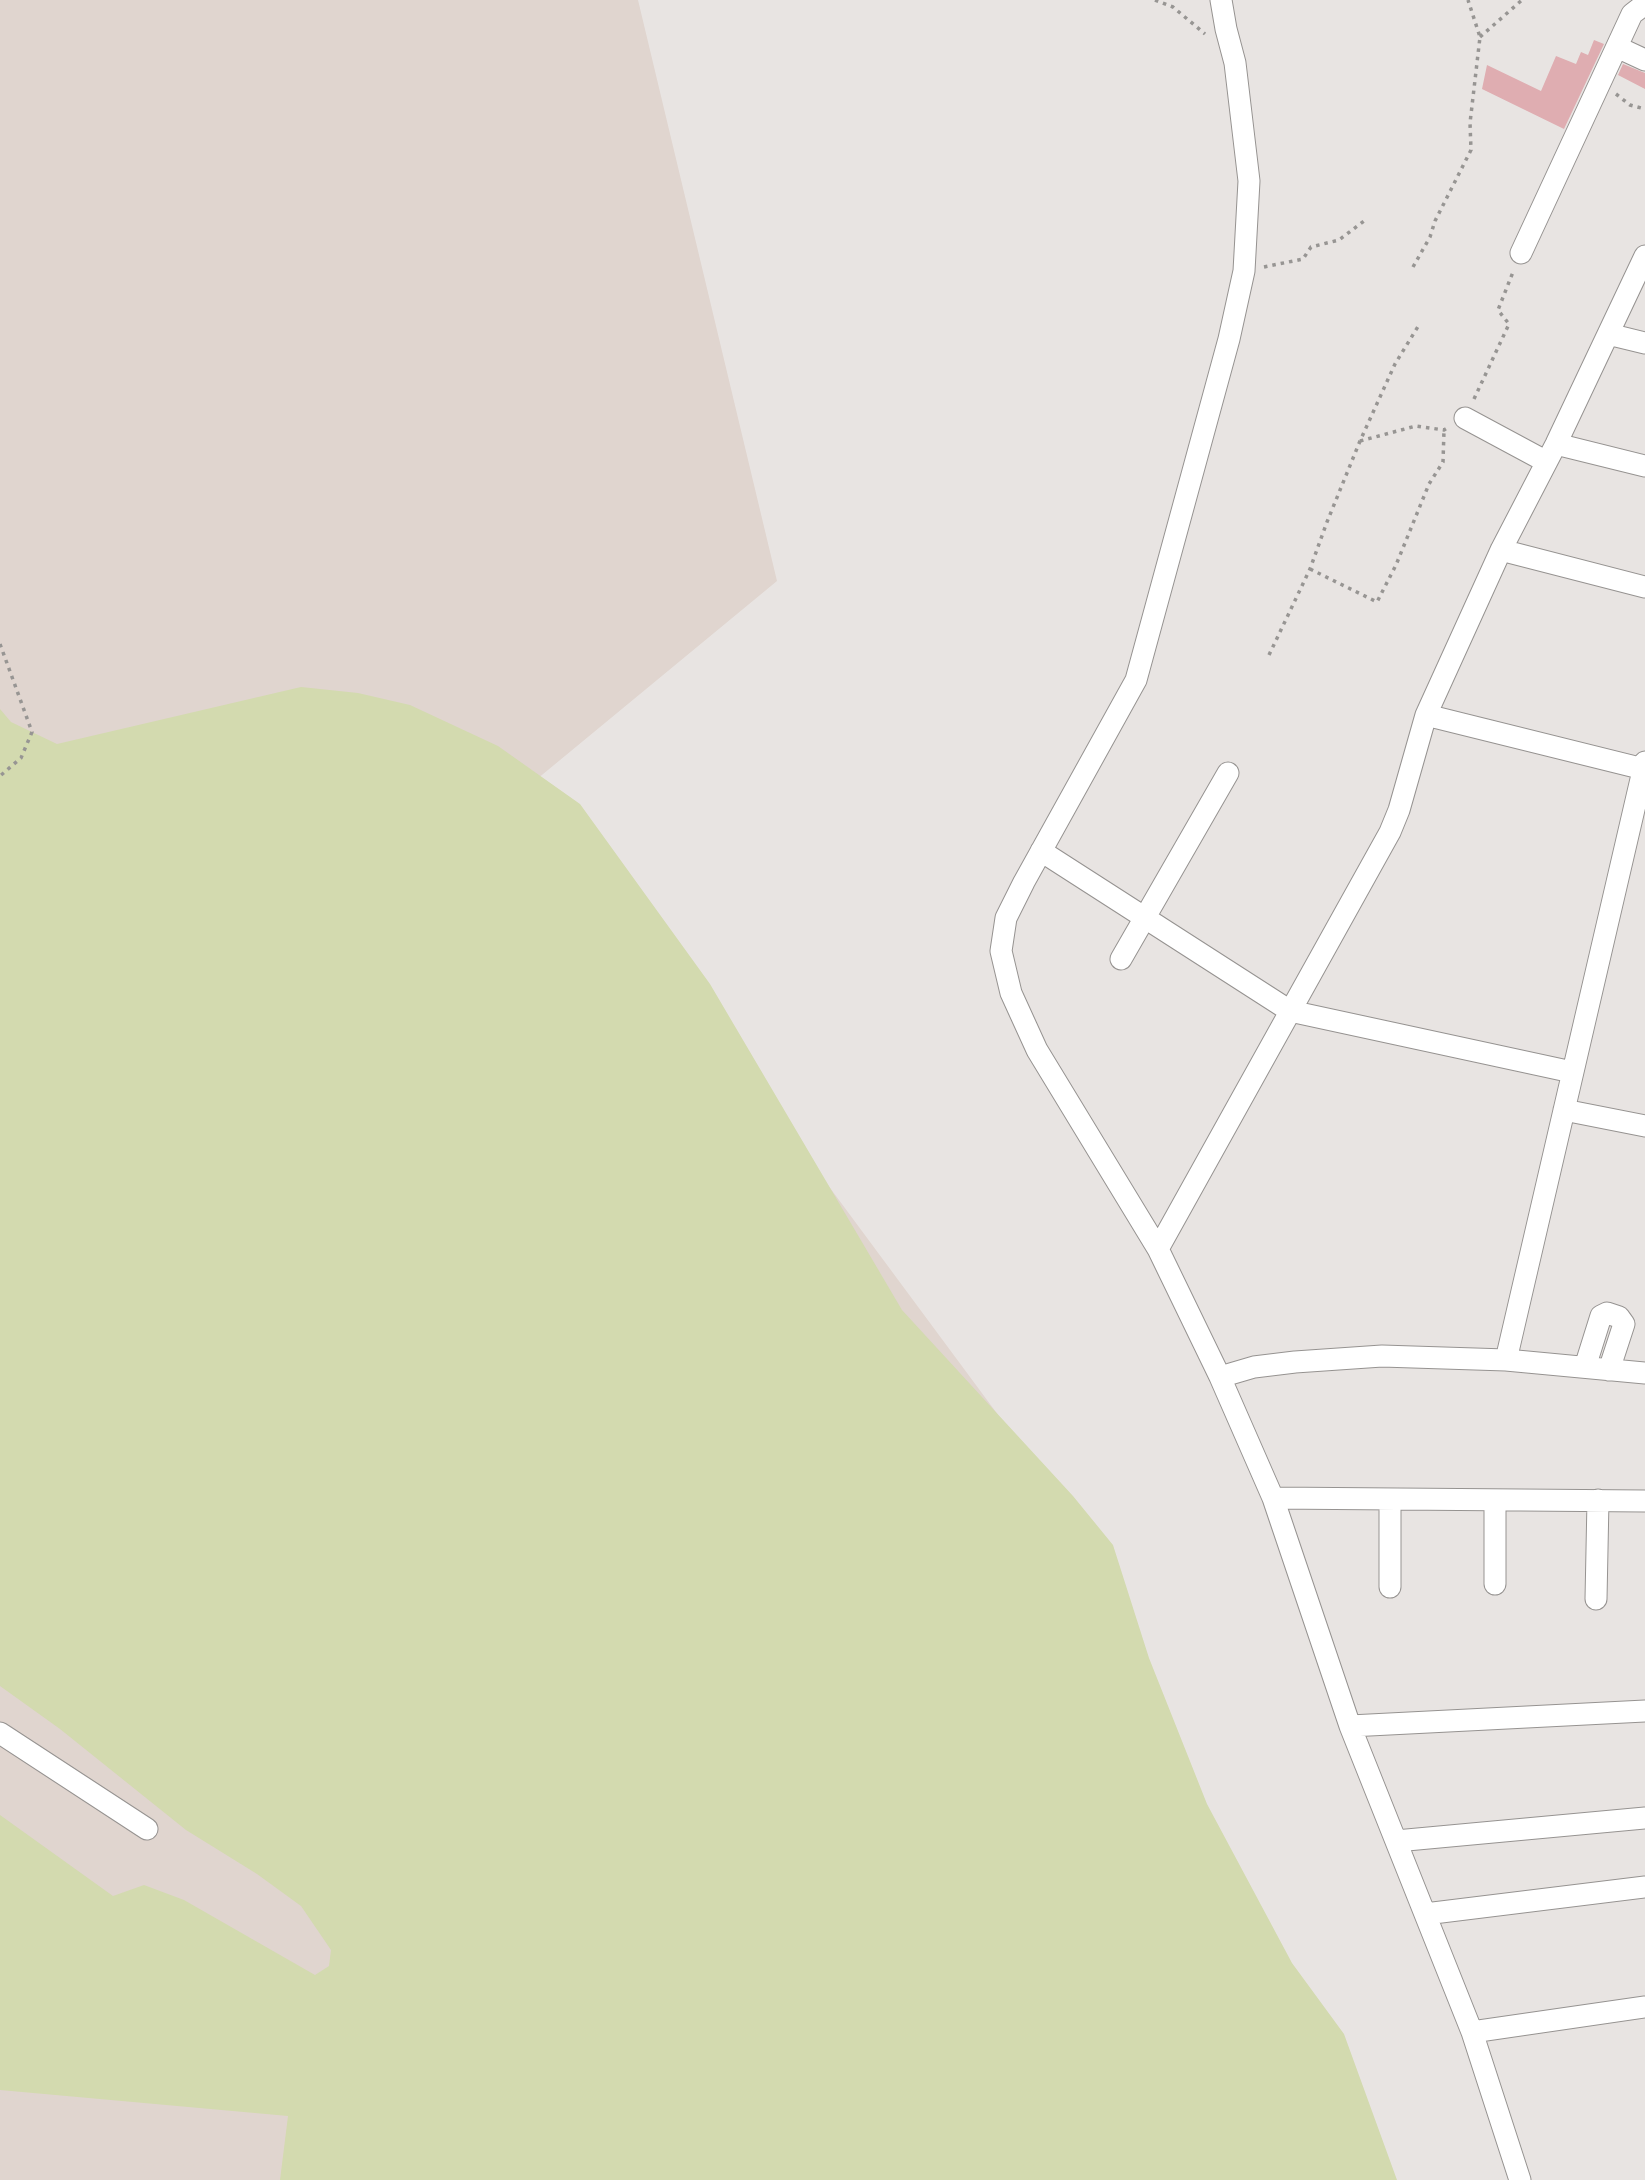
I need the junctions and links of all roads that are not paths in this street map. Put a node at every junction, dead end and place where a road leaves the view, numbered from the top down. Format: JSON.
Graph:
{"nodes":[{"id":1,"x":1221,"y":0,"type":"edge"},
{"id":2,"x":1645,"y":4,"type":"edge"},
{"id":3,"x":1617,"y":47,"type":"junction"},
{"id":4,"x":1645,"y":60,"type":"edge"},
{"id":5,"x":1521,"y":253,"type":"road end"},
{"id":6,"x":1645,"y":256,"type":"edge"},
{"id":7,"x":1608,"y":334,"type":"junction"},
{"id":8,"x":1645,"y":343,"type":"edge"},
{"id":9,"x":1465,"y":418,"type":"road end"},
{"id":10,"x":1550,"y":453,"type":"junction"},
{"id":11,"x":1645,"y":466,"type":"edge"},
{"id":12,"x":1501,"y":550,"type":"junction"},
{"id":13,"x":1645,"y":587,"type":"edge"},
{"id":14,"x":1426,"y":715,"type":"junction"},
{"id":15,"x":1228,"y":773,"type":"dead end"},
{"id":16,"x":1643,"y":776,"type":"edge"},
{"id":17,"x":1041,"y":851,"type":"junction"},
{"id":18,"x":1144,"y":917,"type":"junction"},
{"id":19,"x":1121,"y":959,"type":"dead end"},
{"id":20,"x":1290,"y":1011,"type":"junction"},
{"id":21,"x":1572,"y":1072,"type":"junction"},
{"id":22,"x":1564,"y":1110,"type":"junction"},
{"id":23,"x":1645,"y":1126,"type":"edge"},
{"id":24,"x":1158,"y":1249,"type":"junction"},
{"id":25,"x":1506,"y":1360,"type":"junction"},
{"id":26,"x":1585,"y":1367,"type":"junction"},
{"id":27,"x":1609,"y":1370,"type":"junction"},
{"id":28,"x":1645,"y":1373,"type":"edge"},
{"id":29,"x":1220,"y":1377,"type":"junction"},
{"id":30,"x":1273,"y":1498,"type":"junction"},
{"id":31,"x":1390,"y":1499,"type":"junction"},
{"id":32,"x":1495,"y":1500,"type":"junction"},
{"id":33,"x":1598,"y":1500,"type":"junction"},
{"id":34,"x":1645,"y":1501,"type":"edge"},
{"id":35,"x":1495,"y":1584,"type":"dead end"},
{"id":36,"x":1390,"y":1587,"type":"dead end"},
{"id":37,"x":1596,"y":1599,"type":"dead end"},
{"id":38,"x":1645,"y":1712,"type":"edge"},
{"id":39,"x":1350,"y":1726,"type":"junction"},
{"id":40,"x":0,"y":1733,"type":"edge"},
{"id":41,"x":1645,"y":1818,"type":"edge"},
{"id":42,"x":148,"y":1829,"type":"dead end"},
{"id":43,"x":1396,"y":1841,"type":"junction"},
{"id":44,"x":1645,"y":1886,"type":"edge"},
{"id":45,"x":1425,"y":1914,"type":"junction"},
{"id":46,"x":1645,"y":2007,"type":"edge"},
{"id":47,"x":1472,"y":2032,"type":"junction"},
{"id":48,"x":1520,"y":2180,"type":"edge"}],
"edges":[{"from":1,"to":17,"type":"street"},
{"from":2,"to":3,"type":"street"},
{"from":3,"to":4,"type":"street"},
{"from":3,"to":5,"type":"street"},
{"from":6,"to":7,"type":"street"},
{"from":7,"to":8,"type":"street"},
{"from":7,"to":10,"type":"street"},
{"from":9,"to":10,"type":"street"},
{"from":10,"to":11,"type":"street"},
{"from":10,"to":12,"type":"street"},
{"from":12,"to":13,"type":"street"},
{"from":12,"to":14,"type":"street"},
{"from":14,"to":16,"type":"street"},
{"from":14,"to":20,"type":"street"},
{"from":15,"to":18,"type":"street"},
{"from":16,"to":21,"type":"street"},
{"from":17,"to":18,"type":"street"},
{"from":17,"to":24,"type":"street"},
{"from":18,"to":19,"type":"street"},
{"from":18,"to":20,"type":"street"},
{"from":20,"to":21,"type":"street"},
{"from":20,"to":24,"type":"street"},
{"from":21,"to":22,"type":"street"},
{"from":22,"to":23,"type":"street"},
{"from":22,"to":25,"type":"street"},
{"from":24,"to":29,"type":"street"},
{"from":25,"to":26,"type":"street"},
{"from":25,"to":29,"type":"street"},
{"from":26,"to":27,"type":"street"},
{"from":26,"to":27,"type":"street"},
{"from":27,"to":28,"type":"street"},
{"from":29,"to":30,"type":"street"},
{"from":30,"to":31,"type":"street"},
{"from":30,"to":39,"type":"street"},
{"from":31,"to":32,"type":"street"},
{"from":31,"to":36,"type":"street"},
{"from":32,"to":33,"type":"street"},
{"from":32,"to":35,"type":"street"},
{"from":33,"to":34,"type":"street"},
{"from":33,"to":37,"type":"street"},
{"from":38,"to":39,"type":"street"},
{"from":39,"to":43,"type":"street"},
{"from":40,"to":42,"type":"street"},
{"from":41,"to":43,"type":"street"},
{"from":43,"to":45,"type":"street"},
{"from":44,"to":45,"type":"street"},
{"from":45,"to":47,"type":"street"},
{"from":46,"to":47,"type":"street"},
{"from":47,"to":48,"type":"street"}]}
